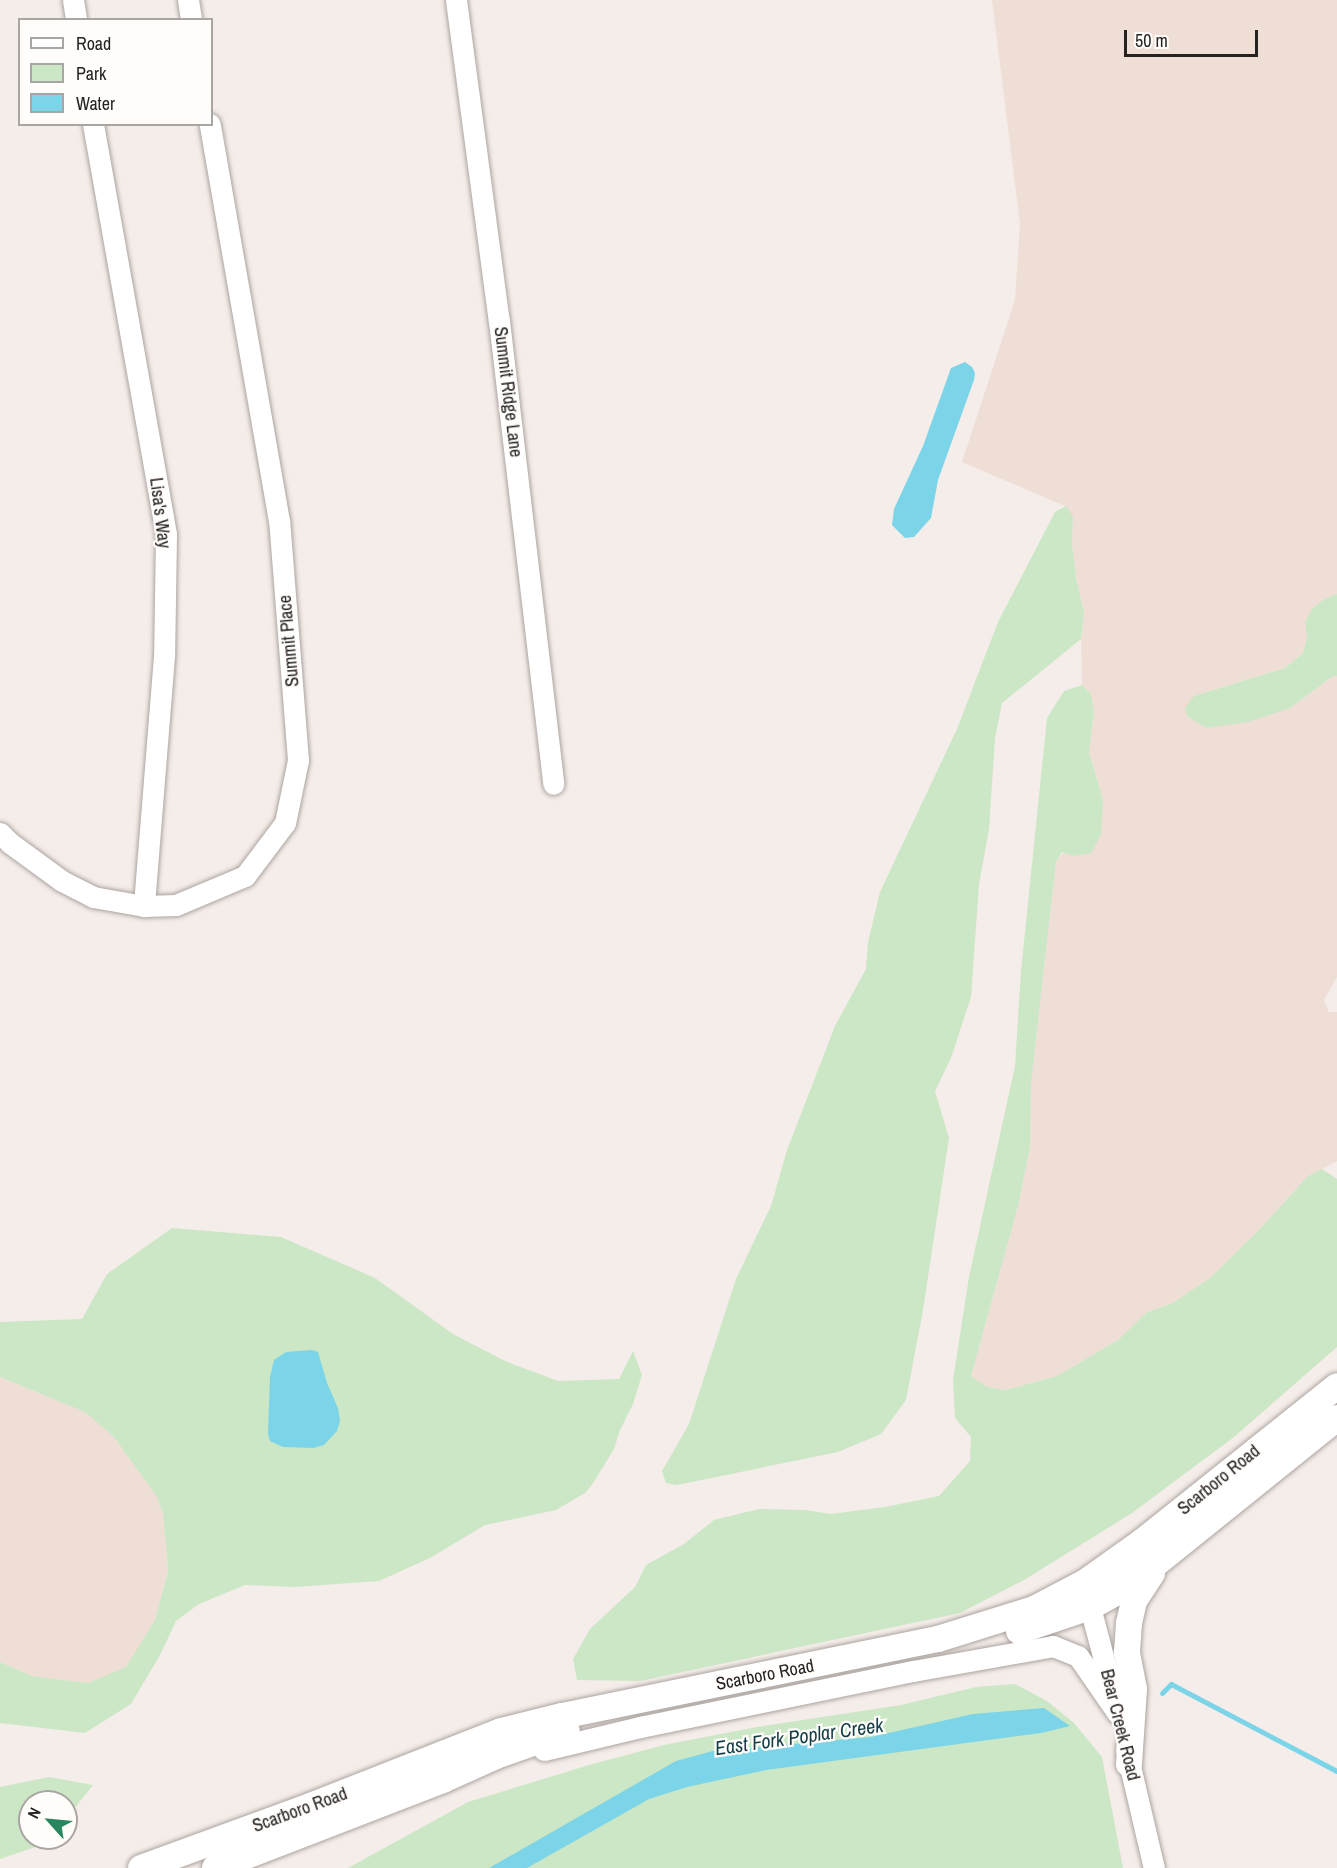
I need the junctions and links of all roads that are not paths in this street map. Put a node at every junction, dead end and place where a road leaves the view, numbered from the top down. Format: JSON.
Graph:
{"nodes":[{"id":1,"x":73,"y":0,"type":"edge"},
{"id":2,"x":188,"y":0,"type":"edge"},
{"id":3,"x":456,"y":0,"type":"edge"},
{"id":4,"x":76,"y":18,"type":"edge"},
{"id":5,"x":191,"y":18,"type":"edge"},
{"id":6,"x":93,"y":126,"type":"edge"},
{"id":7,"x":210,"y":126,"type":"edge"},
{"id":8,"x":554,"y":784,"type":"dead end"},
{"id":9,"x":0,"y":833,"type":"edge"},
{"id":10,"x":144,"y":906,"type":"junction"},
{"id":11,"x":1337,"y":1386,"type":"edge"},
{"id":12,"x":1337,"y":1400,"type":"edge"},
{"id":13,"x":1337,"y":1418,"type":"edge"},
{"id":14,"x":1161,"y":1561,"type":"junction"},
{"id":15,"x":1084,"y":1582,"type":"junction"},
{"id":16,"x":1090,"y":1607,"type":"junction"},
{"id":17,"x":1118,"y":1714,"type":"junction"},
{"id":18,"x":1129,"y":1764,"type":"junction"},
{"id":19,"x":443,"y":1780,"type":"junction"},
{"id":20,"x":141,"y":1868,"type":"edge"},
{"id":21,"x":215,"y":1868,"type":"edge"},
{"id":22,"x":1154,"y":1868,"type":"edge"}],
"edges":[{"from":1,"to":4,"type":"street"},
{"from":2,"to":5,"type":"street"},
{"from":3,"to":8,"type":"street","name":"Summit Ridge Lane"},
{"from":6,"to":10,"type":"street","name":"Lisa's Way"},
{"from":7,"to":10,"type":"street","name":"Summit Place"},
{"from":9,"to":10,"type":"street","name":"Summit Place"},
{"from":11,"to":15,"type":"main road","name":"Scarboro Road"},
{"from":12,"to":16,"type":"street"},
{"from":13,"to":14,"type":"main road","name":"Scarboro Road"},
{"from":14,"to":16,"type":"main road","name":"Scarboro Road"},
{"from":14,"to":18,"type":"main road"},
{"from":15,"to":16,"type":"street","name":"Bear Creek Road"},
{"from":15,"to":20,"type":"main road","name":"Scarboro Road"},
{"from":16,"to":17,"type":"street","name":"Bear Creek Road"},
{"from":16,"to":19,"type":"main road","name":"Scarboro Road"},
{"from":17,"to":18,"type":"street","name":"Bear Creek Road"},
{"from":17,"to":19,"type":"street"},
{"from":18,"to":22,"type":"street","name":"Bear Creek Road"},
{"from":19,"to":21,"type":"main road","name":"Scarboro Road"}]}
